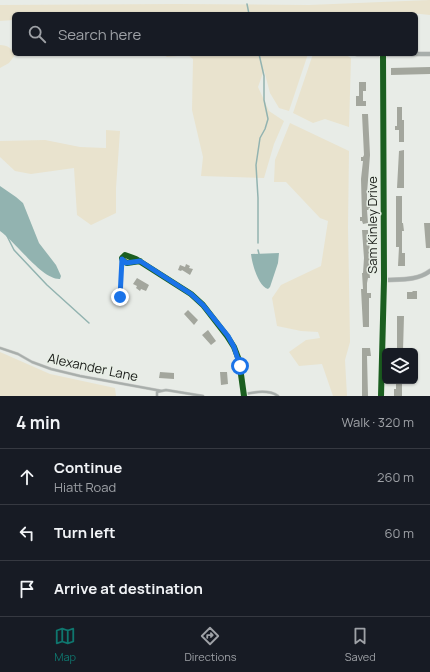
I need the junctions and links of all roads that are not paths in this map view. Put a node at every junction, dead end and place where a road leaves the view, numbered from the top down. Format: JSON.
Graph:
{"nodes":[{"id":1,"x":418,"y":54,"type":"edge"},
{"id":2,"x":430,"y":54,"type":"edge"},
{"id":3,"x":383,"y":56,"type":"edge"},
{"id":4,"x":122,"y":259,"type":"junction"},
{"id":5,"x":140,"y":261,"type":"junction"},
{"id":6,"x":430,"y":271,"type":"edge"},
{"id":7,"x":384,"y":280,"type":"junction"},
{"id":8,"x":120,"y":297,"type":"dead end"},
{"id":9,"x":0,"y":348,"type":"edge"},
{"id":10,"x":162,"y":391,"type":"junction"},
{"id":11,"x":244,"y":395,"type":"edge"},
{"id":12,"x":157,"y":396,"type":"edge"},
{"id":13,"x":204,"y":396,"type":"edge"},
{"id":14,"x":278,"y":396,"type":"edge"},
{"id":15,"x":381,"y":396,"type":"edge"}],
"edges":[{"from":1,"to":2,"type":"street"},
{"from":3,"to":7,"type":"street","name":"Sam Kinley Drive"},
{"from":4,"to":5,"type":"street"},
{"from":4,"to":5,"type":"street"},
{"from":4,"to":8,"type":"lane"},
{"from":5,"to":11,"type":"street"},
{"from":6,"to":7,"type":"street"},
{"from":7,"to":15,"type":"street","name":"Sam Kinley Drive"},
{"from":9,"to":10,"type":"lane","name":"Alexander Lane"},
{"from":10,"to":12,"type":"lane"},
{"from":10,"to":13,"type":"lane","name":"Alexander Lane"},
{"from":11,"to":14,"type":"lane"}]}
